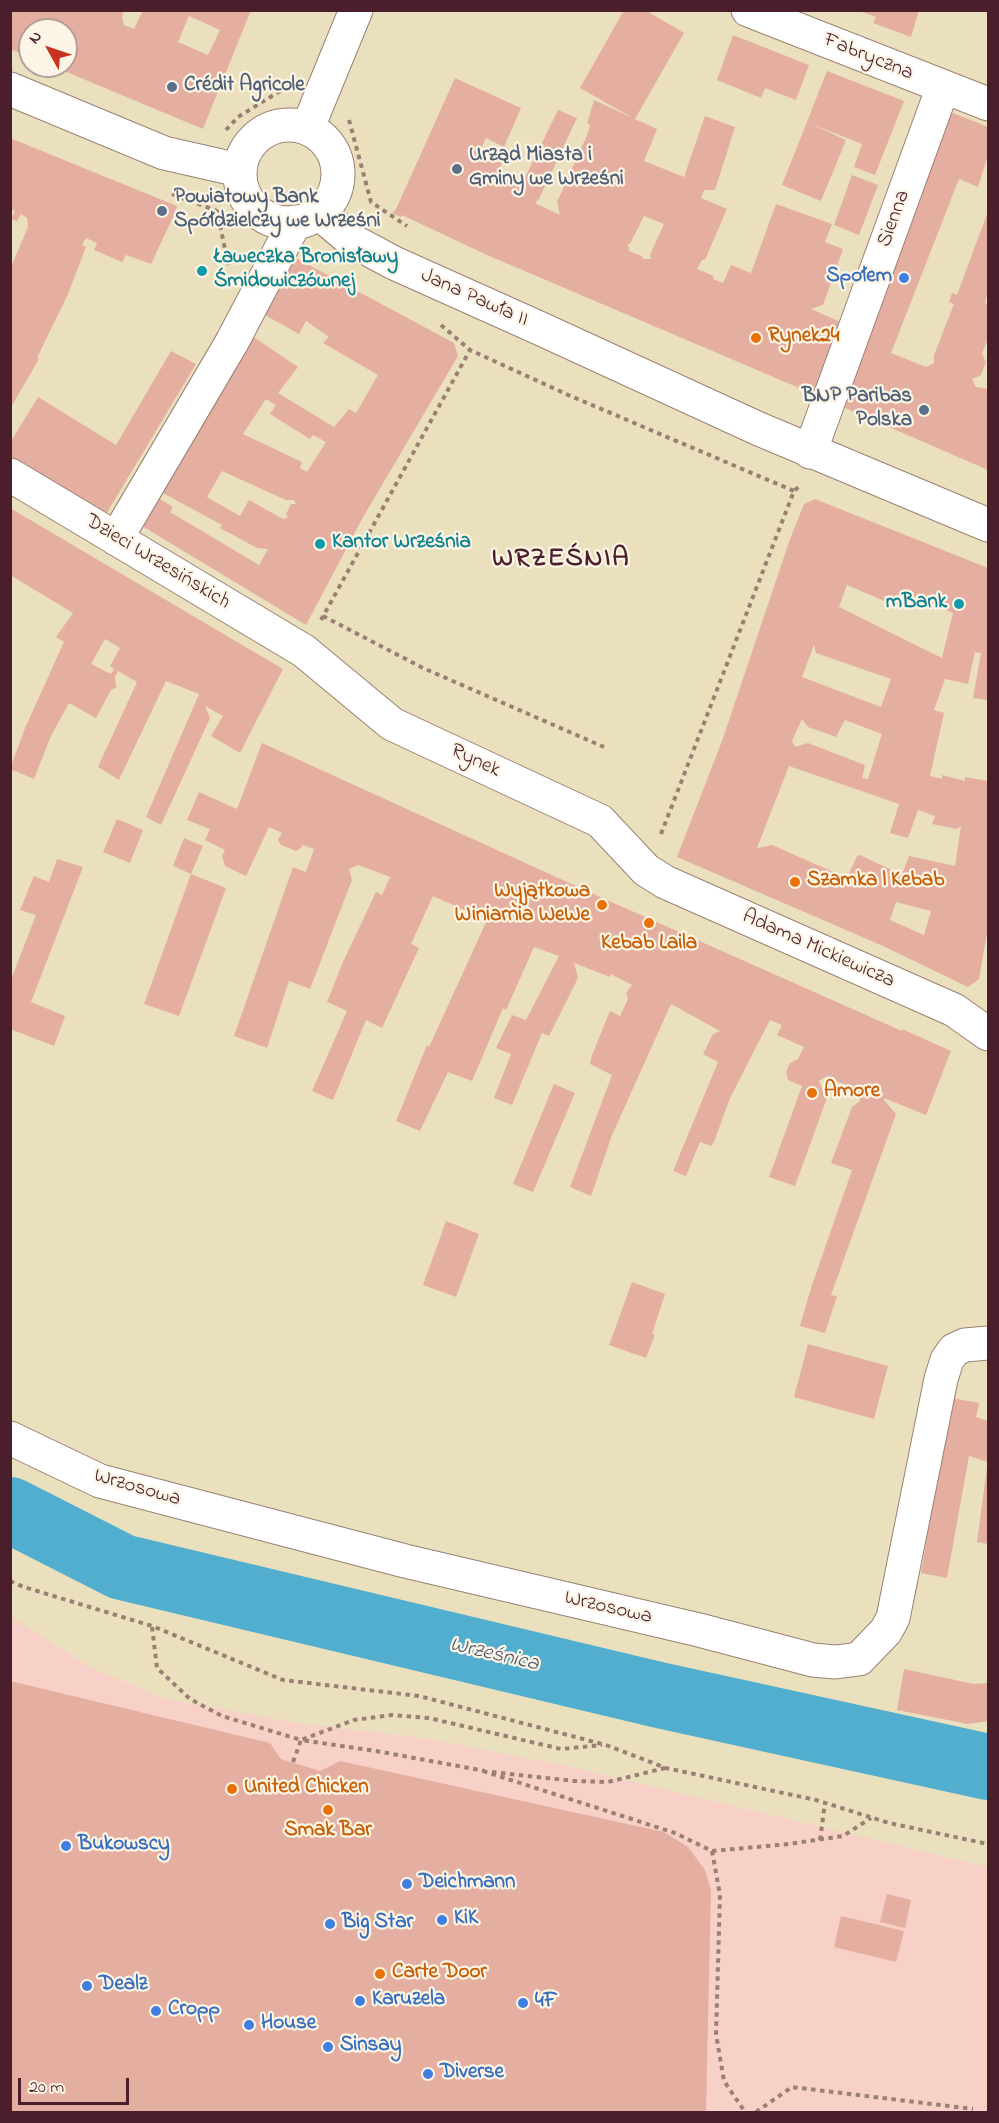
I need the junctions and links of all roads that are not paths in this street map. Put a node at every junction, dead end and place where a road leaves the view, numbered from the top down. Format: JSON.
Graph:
{"nodes":[{"id":1,"x":357,"y":10,"type":"edge"},
{"id":2,"x":748,"y":10,"type":"edge"},
{"id":3,"x":943,"y":87,"type":"junction"},
{"id":4,"x":10,"y":89,"type":"edge"},
{"id":5,"x":988,"y":104,"type":"edge"},
{"id":6,"x":308,"y":128,"type":"junction"},
{"id":7,"x":239,"y":170,"type":"junction"},
{"id":8,"x":307,"y":217,"type":"junction"},
{"id":9,"x":810,"y":452,"type":"junction"},
{"id":10,"x":10,"y":475,"type":"edge"},
{"id":11,"x":988,"y":525,"type":"edge"},
{"id":12,"x":116,"y":540,"type":"junction"},
{"id":13,"x":304,"y":651,"type":"joint"},
{"id":14,"x":646,"y":870,"type":"joint"},
{"id":15,"x":988,"y":1034,"type":"edge"},
{"id":16,"x":988,"y":1343,"type":"edge"},
{"id":17,"x":10,"y":1438,"type":"edge"}],
"edges":[{"from":1,"to":6,"type":"street"},
{"from":2,"to":3,"type":"street","name":"Fabryczna"},
{"from":3,"to":5,"type":"street","name":"Fabryczna"},
{"from":3,"to":9,"type":"street","name":"Sienna"},
{"from":4,"to":7,"type":"street"},
{"from":6,"to":7,"type":"street"},
{"from":6,"to":8,"type":"street"},
{"from":7,"to":8,"type":"street"},
{"from":8,"to":9,"type":"street","name":"Jana Pawła II"},
{"from":8,"to":12,"type":"street"},
{"from":9,"to":11,"type":"street"},
{"from":10,"to":12,"type":"street","name":"Dzieci Wrzesińskich"},
{"from":12,"to":13,"type":"street","name":"Dzieci Wrzesińskich"},
{"from":13,"to":14,"type":"street","name":"Rynek"},
{"from":14,"to":15,"type":"street","name":"Adama Mickiewicza"},
{"from":16,"to":17,"type":"street","name":"Wrzosowa"}]}
